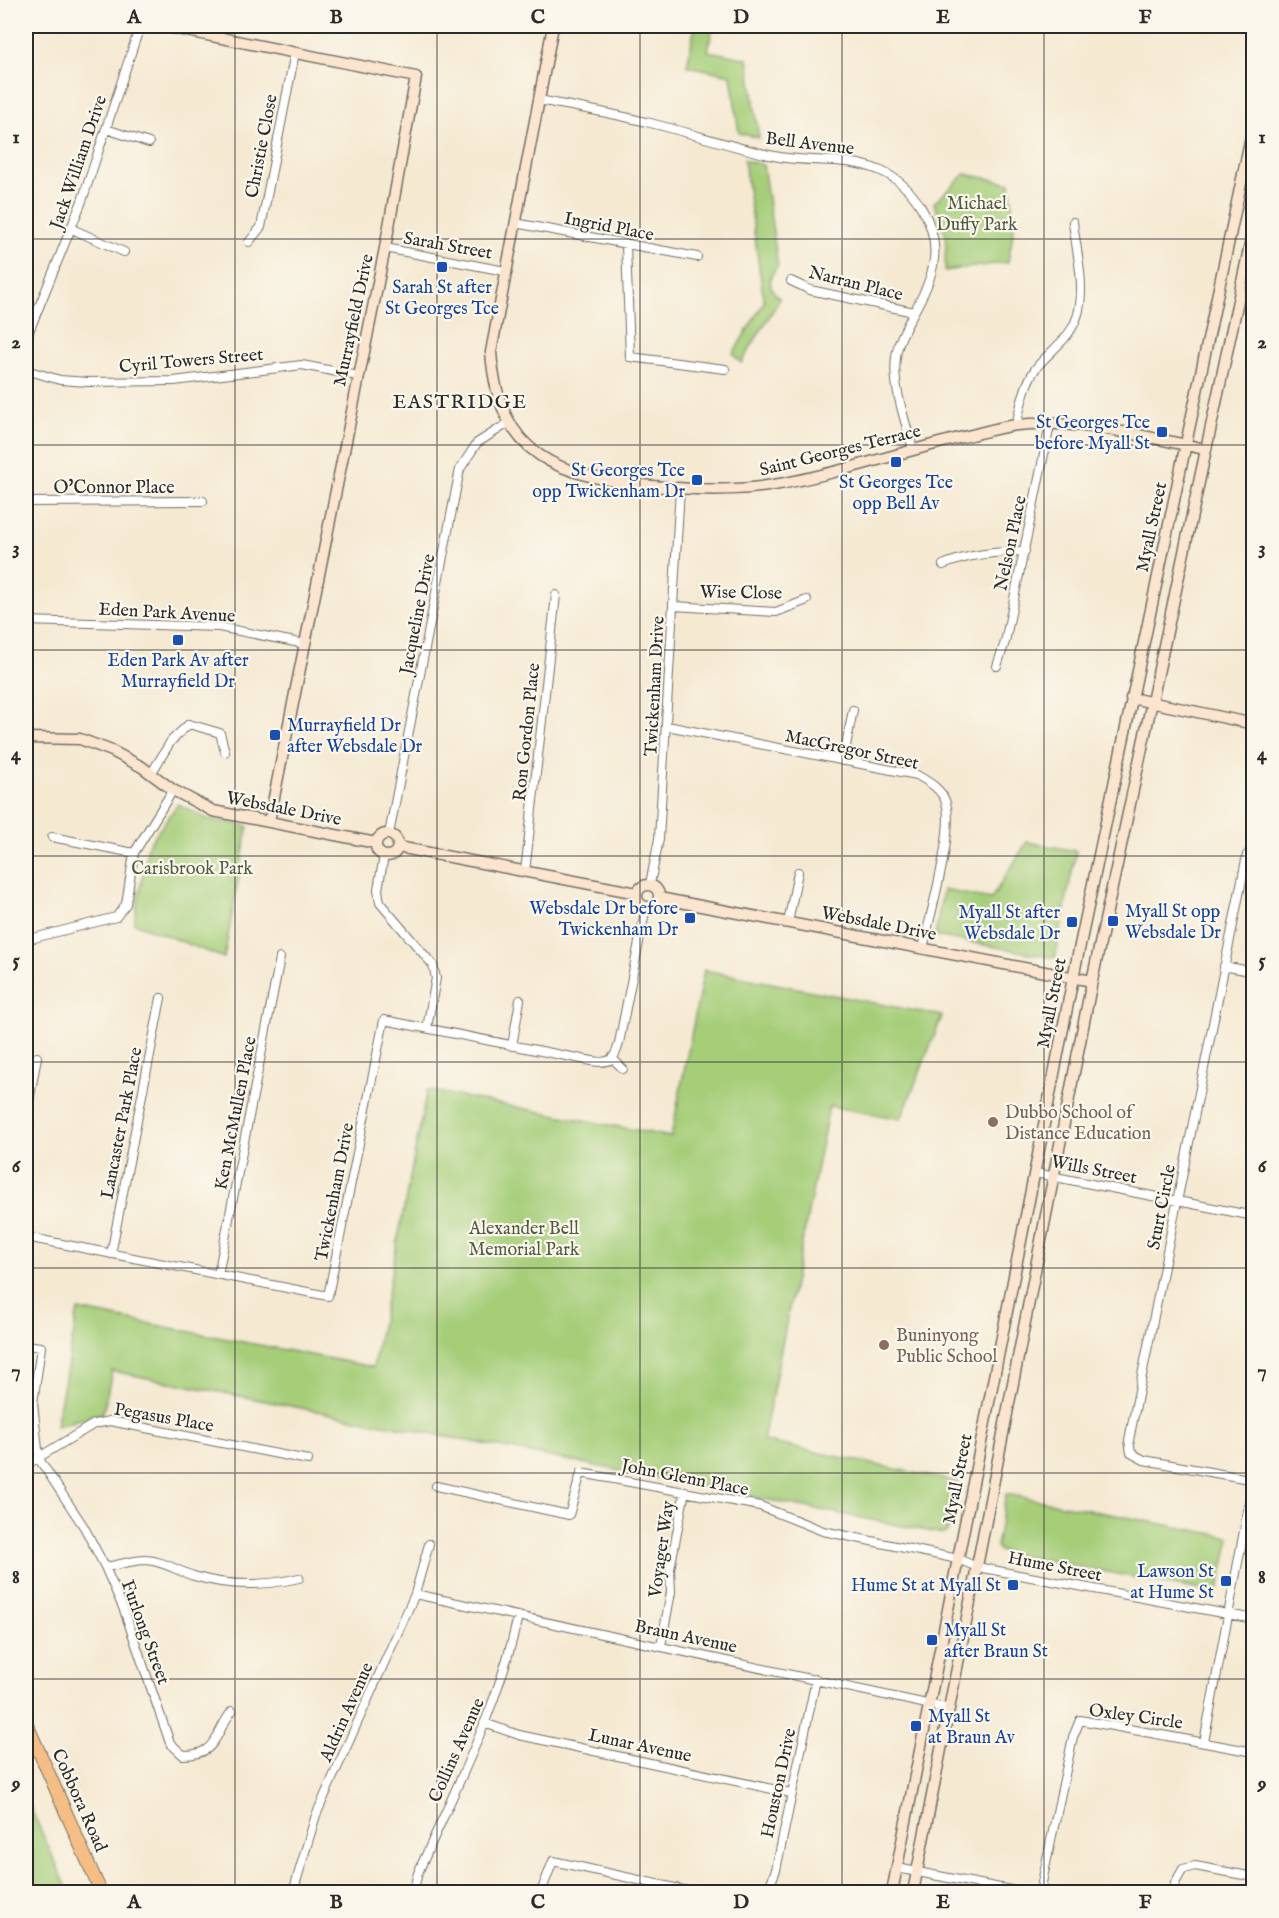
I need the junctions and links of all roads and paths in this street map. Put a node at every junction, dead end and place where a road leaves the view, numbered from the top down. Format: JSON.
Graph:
{"nodes":[{"id":1,"x":140,"y":26,"type":"edge"},
{"id":2,"x":162,"y":26,"type":"edge"},
{"id":3,"x":553,"y":26,"type":"edge"},
{"id":4,"x":295,"y":52,"type":"junction"},
{"id":5,"x":539,"y":100,"type":"junction"},
{"id":6,"x":1254,"y":122,"type":"edge"},
{"id":7,"x":106,"y":129,"type":"junction"},
{"id":8,"x":148,"y":143,"type":"dead end"},
{"id":9,"x":1251,"y":149,"type":"edge"},
{"id":10,"x":1250,"y":165,"type":"edge"},
{"id":11,"x":1073,"y":222,"type":"dead end"},
{"id":12,"x":515,"y":223,"type":"junction"},
{"id":13,"x":1254,"y":226,"type":"edge"},
{"id":14,"x":72,"y":229,"type":"junction"},
{"id":15,"x":249,"y":242,"type":"dead end"},
{"id":16,"x":626,"y":245,"type":"junction"},
{"id":17,"x":385,"y":248,"type":"junction"},
{"id":18,"x":124,"y":252,"type":"dead end"},
{"id":19,"x":697,"y":257,"type":"dead end"},
{"id":20,"x":505,"y":271,"type":"junction"},
{"id":21,"x":791,"y":281,"type":"dead end"},
{"id":22,"x":914,"y":312,"type":"junction"},
{"id":23,"x":26,"y":339,"type":"edge"},
{"id":24,"x":725,"y":369,"type":"dead end"},
{"id":25,"x":26,"y":370,"type":"edge"},
{"id":26,"x":358,"y":376,"type":"junction"},
{"id":27,"x":510,"y":422,"type":"junction"},
{"id":28,"x":1016,"y":425,"type":"junction"},
{"id":29,"x":1050,"y":425,"type":"junction"},
{"id":30,"x":1185,"y":445,"type":"junction"},
{"id":31,"x":913,"y":449,"type":"junction"},
{"id":32,"x":1205,"y":449,"type":"junction"},
{"id":33,"x":680,"y":489,"type":"junction"},
{"id":34,"x":203,"y":501,"type":"dead end"},
{"id":35,"x":26,"y":502,"type":"edge"},
{"id":36,"x":1024,"y":551,"type":"junction"},
{"id":37,"x":943,"y":565,"type":"dead end"},
{"id":38,"x":556,"y":595,"type":"dead end"},
{"id":39,"x":807,"y":600,"type":"dead end"},
{"id":40,"x":673,"y":606,"type":"junction"},
{"id":41,"x":26,"y":621,"type":"edge"},
{"id":42,"x":305,"y":644,"type":"junction"},
{"id":43,"x":997,"y":666,"type":"dead end"},
{"id":44,"x":1131,"y":698,"type":"junction"},
{"id":45,"x":1151,"y":703,"type":"junction"},
{"id":46,"x":853,"y":710,"type":"dead end"},
{"id":47,"x":1254,"y":724,"type":"edge"},
{"id":48,"x":667,"y":726,"type":"junction"},
{"id":49,"x":26,"y":738,"type":"edge"},
{"id":50,"x":225,"y":752,"type":"dead end"},
{"id":51,"x":843,"y":760,"type":"junction"},
{"id":52,"x":151,"y":774,"type":"junction"},
{"id":53,"x":173,"y":790,"type":"junction"},
{"id":54,"x":269,"y":822,"type":"junction"},
{"id":55,"x":389,"y":834,"type":"junction"},
{"id":56,"x":52,"y":837,"type":"dead end"},
{"id":57,"x":376,"y":843,"type":"junction"},
{"id":58,"x":398,"y":847,"type":"junction"},
{"id":59,"x":1254,"y":847,"type":"edge"},
{"id":60,"x":134,"y":853,"type":"junction"},
{"id":61,"x":384,"y":856,"type":"junction"},
{"id":62,"x":525,"y":872,"type":"junction"},
{"id":63,"x":798,"y":872,"type":"dead end"},
{"id":64,"x":650,"y":884,"type":"junction"},
{"id":65,"x":637,"y":893,"type":"junction"},
{"id":66,"x":659,"y":898,"type":"junction"},
{"id":67,"x":646,"y":907,"type":"junction"},
{"id":68,"x":788,"y":923,"type":"junction"},
{"id":69,"x":26,"y":940,"type":"edge"},
{"id":70,"x":923,"y":949,"type":"junction"},
{"id":71,"x":280,"y":958,"type":"dead end"},
{"id":72,"x":1224,"y":966,"type":"junction"},
{"id":73,"x":1254,"y":972,"type":"edge"},
{"id":74,"x":1073,"y":978,"type":"junction"},
{"id":75,"x":1092,"y":981,"type":"junction"},
{"id":76,"x":161,"y":998,"type":"dead end"},
{"id":77,"x":520,"y":1000,"type":"dead end"},
{"id":78,"x":427,"y":1028,"type":"junction"},
{"id":79,"x":512,"y":1046,"type":"junction"},
{"id":80,"x":37,"y":1057,"type":"dead end"},
{"id":81,"x":613,"y":1059,"type":"junction"},
{"id":82,"x":623,"y":1069,"type":"dead end"},
{"id":83,"x":26,"y":1118,"type":"edge"},
{"id":84,"x":1035,"y":1173,"type":"junction"},
{"id":85,"x":1054,"y":1177,"type":"junction"},
{"id":86,"x":1178,"y":1200,"type":"junction"},
{"id":87,"x":1254,"y":1216,"type":"edge"},
{"id":88,"x":26,"y":1237,"type":"edge"},
{"id":89,"x":111,"y":1254,"type":"junction"},
{"id":90,"x":218,"y":1275,"type":"junction"},
{"id":91,"x":26,"y":1345,"type":"edge"},
{"id":92,"x":29,"y":1404,"type":"edge"},
{"id":93,"x":39,"y":1459,"type":"junction"},
{"id":94,"x":308,"y":1460,"type":"dead end"},
{"id":95,"x":26,"y":1465,"type":"edge"},
{"id":96,"x":1253,"y":1479,"type":"edge"},
{"id":97,"x":436,"y":1486,"type":"dead end"},
{"id":98,"x":685,"y":1491,"type":"junction"},
{"id":99,"x":429,"y":1544,"type":"dead end"},
{"id":100,"x":958,"y":1559,"type":"junction"},
{"id":101,"x":105,"y":1567,"type":"junction"},
{"id":102,"x":977,"y":1567,"type":"junction"},
{"id":103,"x":299,"y":1578,"type":"dead end"},
{"id":104,"x":415,"y":1594,"type":"junction"},
{"id":105,"x":1228,"y":1614,"type":"junction"},
{"id":106,"x":518,"y":1616,"type":"junction"},
{"id":107,"x":1254,"y":1619,"type":"edge"},
{"id":108,"x":661,"y":1646,"type":"junction"},
{"id":109,"x":816,"y":1679,"type":"junction"},
{"id":110,"x":929,"y":1704,"type":"junction"},
{"id":111,"x":950,"y":1709,"type":"junction"},
{"id":112,"x":232,"y":1712,"type":"dead end"},
{"id":113,"x":26,"y":1722,"type":"edge"},
{"id":114,"x":484,"y":1723,"type":"junction"},
{"id":115,"x":1204,"y":1742,"type":"junction"},
{"id":116,"x":1254,"y":1752,"type":"edge"},
{"id":117,"x":791,"y":1793,"type":"junction"},
{"id":118,"x":897,"y":1868,"type":"junction"},
{"id":119,"x":918,"y":1872,"type":"junction"},
{"id":120,"x":1254,"y":1878,"type":"edge"},
{"id":121,"x":666,"y":1889,"type":"edge"},
{"id":122,"x":100,"y":1893,"type":"edge"},
{"id":123,"x":293,"y":1893,"type":"edge"},
{"id":124,"x":413,"y":1893,"type":"edge"},
{"id":125,"x":541,"y":1893,"type":"edge"},
{"id":126,"x":693,"y":1893,"type":"edge"},
{"id":127,"x":767,"y":1893,"type":"edge"},
{"id":128,"x":892,"y":1893,"type":"edge"},
{"id":129,"x":913,"y":1893,"type":"edge"},
{"id":130,"x":1020,"y":1893,"type":"edge"},
{"id":131,"x":1040,"y":1893,"type":"edge"},
{"id":132,"x":1173,"y":1893,"type":"edge"}],
"edges":[{"from":1,"to":7,"type":"street","name":"Jack William Drive"},
{"from":2,"to":4,"type":"street","name":"Murrayfield Drive"},
{"from":3,"to":5,"type":"street","name":"Saint Georges Terrace"},
{"from":4,"to":15,"type":"street","name":"Christie Close"},
{"from":4,"to":17,"type":"street","name":"Murrayfield Drive"},
{"from":5,"to":12,"type":"street","name":"Saint Georges Terrace"},
{"from":5,"to":22,"type":"street","name":"Bell Avenue"},
{"from":6,"to":9,"type":"street","name":"Myall Street"},
{"from":7,"to":8,"type":"street"},
{"from":7,"to":14,"type":"street","name":"Jack William Drive"},
{"from":9,"to":10,"type":"street","name":"Myall Street"},
{"from":10,"to":30,"type":"street","name":"Myall Street"},
{"from":11,"to":28,"type":"street"},
{"from":12,"to":16,"type":"street","name":"Ingrid Place"},
{"from":12,"to":20,"type":"street","name":"Saint Georges Terrace"},
{"from":13,"to":32,"type":"street","name":"Myall Street"},
{"from":14,"to":18,"type":"street"},
{"from":14,"to":23,"type":"street","name":"Jack William Drive"},
{"from":16,"to":19,"type":"street","name":"Ingrid Place"},
{"from":16,"to":24,"type":"street"},
{"from":17,"to":20,"type":"street","name":"Sarah Street"},
{"from":17,"to":26,"type":"street","name":"Murrayfield Drive"},
{"from":20,"to":27,"type":"street","name":"Saint Georges Terrace"},
{"from":21,"to":22,"type":"street","name":"Narran Place"},
{"from":22,"to":31,"type":"street","name":"Bell Avenue"},
{"from":25,"to":26,"type":"street","name":"Cyril Towers Street"},
{"from":26,"to":42,"type":"street","name":"Murrayfield Drive"},
{"from":27,"to":33,"type":"street","name":"Saint Georges Terrace"},
{"from":27,"to":55,"type":"street","name":"Jacqueline Drive"},
{"from":28,"to":29,"type":"street","name":"Saint Georges Terrace"},
{"from":28,"to":31,"type":"street","name":"Saint Georges Terrace"},
{"from":29,"to":30,"type":"street","name":"Saint Georges Terrace"},
{"from":29,"to":36,"type":"street","name":"Nelson Place"},
{"from":30,"to":32,"type":"street","name":"Saint Georges Terrace"},
{"from":30,"to":44,"type":"street","name":"Myall Street"},
{"from":31,"to":33,"type":"street","name":"Saint Georges Terrace"},
{"from":32,"to":45,"type":"street","name":"Myall Street"},
{"from":33,"to":40,"type":"street","name":"Twickenham Drive"},
{"from":34,"to":35,"type":"street","name":"O'Connor Place"},
{"from":36,"to":37,"type":"street"},
{"from":36,"to":43,"type":"street","name":"Nelson Place"},
{"from":38,"to":62,"type":"street","name":"Ron Gordon Place"},
{"from":39,"to":40,"type":"street","name":"Wise Close"},
{"from":40,"to":48,"type":"street","name":"Twickenham Drive"},
{"from":41,"to":42,"type":"street","name":"Eden Park Avenue"},
{"from":42,"to":54,"type":"street","name":"Murrayfield Drive"},
{"from":44,"to":45,"type":"street"},
{"from":44,"to":74,"type":"street","name":"Myall Street"},
{"from":45,"to":47,"type":"street"},
{"from":45,"to":75,"type":"street","name":"Myall Street"},
{"from":46,"to":51,"type":"street"},
{"from":48,"to":51,"type":"street","name":"MacGregor Street"},
{"from":48,"to":64,"type":"street","name":"Twickenham Drive"},
{"from":49,"to":52,"type":"street","name":"Websdale Drive"},
{"from":50,"to":52,"type":"street"},
{"from":51,"to":70,"type":"street","name":"MacGregor Street"},
{"from":52,"to":53,"type":"street","name":"Websdale Drive"},
{"from":53,"to":54,"type":"street","name":"Websdale Drive"},
{"from":53,"to":60,"type":"street"},
{"from":54,"to":57,"type":"street","name":"Websdale Drive"},
{"from":55,"to":57,"type":"street"},
{"from":55,"to":58,"type":"street"},
{"from":56,"to":60,"type":"street"},
{"from":57,"to":61,"type":"street"},
{"from":58,"to":61,"type":"street"},
{"from":58,"to":62,"type":"street"},
{"from":59,"to":72,"type":"street","name":"Sturt Circle"},
{"from":60,"to":69,"type":"street"},
{"from":61,"to":78,"type":"street"},
{"from":62,"to":65,"type":"street"},
{"from":63,"to":68,"type":"street"},
{"from":64,"to":65,"type":"street"},
{"from":64,"to":66,"type":"street"},
{"from":65,"to":67,"type":"street"},
{"from":66,"to":67,"type":"street"},
{"from":66,"to":68,"type":"street","name":"Websdale Drive"},
{"from":67,"to":81,"type":"street"},
{"from":68,"to":70,"type":"street","name":"Websdale Drive"},
{"from":70,"to":74,"type":"street","name":"Websdale Drive"},
{"from":71,"to":90,"type":"street","name":"Ken McMullen Place"},
{"from":72,"to":73,"type":"street"},
{"from":72,"to":86,"type":"street","name":"Sturt Circle"},
{"from":74,"to":75,"type":"street","name":"Websdale Drive"},
{"from":74,"to":84,"type":"street","name":"Myall Street"},
{"from":75,"to":85,"type":"street","name":"Myall Street"},
{"from":76,"to":89,"type":"street","name":"Lancaster Park Place"},
{"from":77,"to":79,"type":"street"},
{"from":78,"to":79,"type":"street","name":"Twickenham Drive"},
{"from":78,"to":90,"type":"street","name":"Twickenham Drive"},
{"from":79,"to":81,"type":"street","name":"Twickenham Drive"},
{"from":80,"to":83,"type":"street"},
{"from":81,"to":82,"type":"street"},
{"from":84,"to":85,"type":"street","name":"Wills Street"},
{"from":84,"to":100,"type":"street","name":"Myall Street"},
{"from":85,"to":86,"type":"street","name":"Wills Street"},
{"from":85,"to":102,"type":"street","name":"Myall Street"},
{"from":86,"to":87,"type":"street","name":"Wills Street"},
{"from":86,"to":96,"type":"street","name":"Sturt Circle"},
{"from":88,"to":89,"type":"street","name":"Twickenham Drive"},
{"from":89,"to":90,"type":"street","name":"Twickenham Drive"},
{"from":91,"to":92,"type":"street"},
{"from":92,"to":93,"type":"street"},
{"from":93,"to":94,"type":"street","name":"Pegasus Place"},
{"from":93,"to":95,"type":"street","name":"Pegasus Place"},
{"from":93,"to":101,"type":"street","name":"Furlong Street"},
{"from":96,"to":105,"type":"street"},
{"from":97,"to":98,"type":"street","name":"John Glenn Place"},
{"from":98,"to":100,"type":"street","name":"John Glenn Place"},
{"from":98,"to":108,"type":"street","name":"Voyager Way"},
{"from":99,"to":104,"type":"street","name":"Aldrin Avenue"},
{"from":100,"to":102,"type":"street","name":"Hume Street"},
{"from":100,"to":110,"type":"street","name":"Myall Street"},
{"from":101,"to":103,"type":"street"},
{"from":101,"to":112,"type":"street","name":"Furlong Street"},
{"from":102,"to":105,"type":"street","name":"Hume Street"},
{"from":102,"to":111,"type":"street","name":"Myall Street"},
{"from":104,"to":106,"type":"street","name":"Braun Avenue"},
{"from":104,"to":123,"type":"street","name":"Aldrin Avenue"},
{"from":105,"to":107,"type":"street","name":"Hume Street"},
{"from":105,"to":115,"type":"street"},
{"from":106,"to":108,"type":"street","name":"Braun Avenue"},
{"from":106,"to":114,"type":"street","name":"Collins Avenue"},
{"from":108,"to":109,"type":"street","name":"Braun Avenue"},
{"from":109,"to":110,"type":"street","name":"Braun Avenue"},
{"from":109,"to":117,"type":"street","name":"Houston Drive"},
{"from":110,"to":111,"type":"street","name":"Braun Avenue"},
{"from":110,"to":118,"type":"street","name":"Myall Street"},
{"from":111,"to":119,"type":"street","name":"Myall Street"},
{"from":113,"to":122,"type":"main road","name":"Cobbora Road"},
{"from":114,"to":117,"type":"street","name":"Lunar Avenue"},
{"from":114,"to":124,"type":"street","name":"Collins Avenue"},
{"from":115,"to":116,"type":"street","name":"Oxley Circle"},
{"from":115,"to":131,"type":"street","name":"Oxley Circle"},
{"from":117,"to":127,"type":"street","name":"Houston Drive"},
{"from":118,"to":119,"type":"street"},
{"from":118,"to":128,"type":"street","name":"Myall Street"},
{"from":119,"to":129,"type":"street","name":"Myall Street"},
{"from":119,"to":130,"type":"street"},
{"from":120,"to":132,"type":"street"},
{"from":121,"to":125,"type":"street"},
{"from":121,"to":126,"type":"street"}]}
